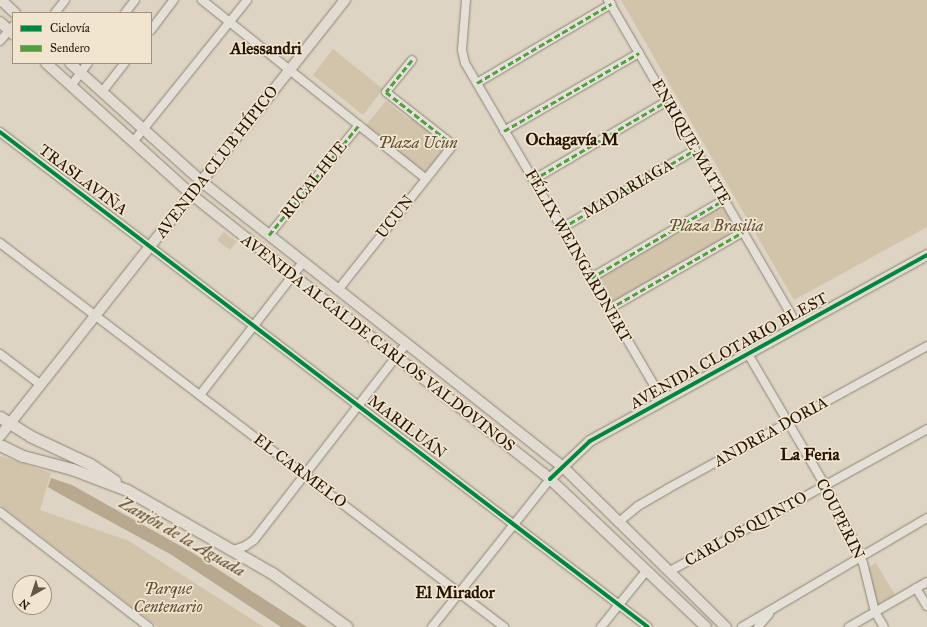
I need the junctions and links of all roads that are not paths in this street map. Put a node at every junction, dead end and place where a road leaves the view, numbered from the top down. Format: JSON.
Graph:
{"nodes":[{"id":1,"x":1,"y":0,"type":"edge"},
{"id":2,"x":65,"y":0,"type":"edge"},
{"id":3,"x":135,"y":0,"type":"edge"},
{"id":4,"x":174,"y":0,"type":"edge"},
{"id":5,"x":202,"y":0,"type":"edge"},
{"id":6,"x":247,"y":0,"type":"edge"},
{"id":7,"x":345,"y":0,"type":"edge"},
{"id":8,"x":466,"y":0,"type":"edge"},
{"id":9,"x":609,"y":2,"type":"edge"},
{"id":10,"x":14,"y":12,"type":"edge"},
{"id":11,"x":56,"y":12,"type":"edge"},
{"id":12,"x":126,"y":12,"type":"edge"},
{"id":13,"x":0,"y":22,"type":"edge"},
{"id":14,"x":229,"y":22,"type":"junction"},
{"id":15,"x":152,"y":29,"type":"edge"},
{"id":16,"x":12,"y":30,"type":"edge"},
{"id":17,"x":0,"y":41,"type":"edge"},
{"id":18,"x":639,"y":53,"type":"junction"},
{"id":19,"x":412,"y":60,"type":"dead end"},
{"id":20,"x":47,"y":64,"type":"edge"},
{"id":21,"x":71,"y":64,"type":"edge"},
{"id":22,"x":87,"y":64,"type":"edge"},
{"id":23,"x":124,"y":64,"type":"edge"},
{"id":24,"x":290,"y":70,"type":"junction"},
{"id":25,"x":81,"y":72,"type":"junction"},
{"id":26,"x":476,"y":83,"type":"junction"},
{"id":27,"x":71,"y":86,"type":"junction"},
{"id":28,"x":102,"y":92,"type":"junction"},
{"id":29,"x":667,"y":101,"type":"junction"},
{"id":30,"x":359,"y":125,"type":"junction"},
{"id":31,"x":144,"y":130,"type":"junction"},
{"id":32,"x":504,"y":131,"type":"junction"},
{"id":33,"x":0,"y":132,"type":"edge"},
{"id":34,"x":133,"y":142,"type":"junction"},
{"id":35,"x":695,"y":150,"type":"junction"},
{"id":36,"x":425,"y":178,"type":"junction"},
{"id":37,"x":533,"y":180,"type":"junction"},
{"id":38,"x":202,"y":182,"type":"junction"},
{"id":39,"x":192,"y":195,"type":"junction"},
{"id":40,"x":724,"y":200,"type":"junction"},
{"id":41,"x":248,"y":218,"type":"junction"},
{"id":42,"x":562,"y":228,"type":"junction"},
{"id":43,"x":261,"y":229,"type":"junction"},
{"id":44,"x":743,"y":232,"type":"junction"},
{"id":45,"x":240,"y":233,"type":"junction"},
{"id":46,"x":269,"y":235,"type":"junction"},
{"id":47,"x":249,"y":240,"type":"junction"},
{"id":48,"x":0,"y":243,"type":"edge"},
{"id":49,"x":150,"y":246,"type":"junction"},
{"id":50,"x":927,"y":255,"type":"edge"},
{"id":51,"x":303,"y":262,"type":"junction"},
{"id":52,"x":293,"y":275,"type":"junction"},
{"id":53,"x":591,"y":278,"type":"junction"},
{"id":54,"x":338,"y":290,"type":"junction"},
{"id":55,"x":349,"y":298,"type":"junction"},
{"id":56,"x":362,"y":309,"type":"junction"},
{"id":57,"x":609,"y":309,"type":"junction"},
{"id":58,"x":339,"y":312,"type":"junction"},
{"id":59,"x":96,"y":316,"type":"junction"},
{"id":60,"x":376,"y":320,"type":"junction"},
{"id":61,"x":352,"y":322,"type":"junction"},
{"id":62,"x":254,"y":326,"type":"junction"},
{"id":63,"x":798,"y":326,"type":"junction"},
{"id":64,"x":388,"y":329,"type":"junction"},
{"id":65,"x":366,"y":333,"type":"junction"},
{"id":66,"x":378,"y":342,"type":"junction"},
{"id":67,"x":406,"y":344,"type":"junction"},
{"id":68,"x":927,"y":346,"type":"edge"},
{"id":69,"x":0,"y":354,"type":"edge"},
{"id":70,"x":748,"y":354,"type":"junction"},
{"id":71,"x":396,"y":357,"type":"junction"},
{"id":72,"x":41,"y":385,"type":"junction"},
{"id":73,"x":200,"y":395,"type":"junction"},
{"id":74,"x":663,"y":401,"type":"junction"},
{"id":75,"x":358,"y":406,"type":"junction"},
{"id":76,"x":484,"y":406,"type":"junction"},
{"id":77,"x":0,"y":417,"type":"edge"},
{"id":78,"x":474,"y":419,"type":"junction"},
{"id":79,"x":788,"y":422,"type":"junction"},
{"id":80,"x":10,"y":424,"type":"junction"},
{"id":81,"x":927,"y":429,"type":"edge"},
{"id":82,"x":0,"y":436,"type":"edge"},
{"id":83,"x":0,"y":444,"type":"edge"},
{"id":84,"x":538,"y":449,"type":"junction"},
{"id":85,"x":528,"y":461,"type":"junction"},
{"id":86,"x":562,"y":466,"type":"junction"},
{"id":87,"x":304,"y":475,"type":"junction"},
{"id":88,"x":550,"y":479,"type":"junction"},
{"id":89,"x":824,"y":486,"type":"junction"},
{"id":90,"x":127,"y":490,"type":"junction"},
{"id":91,"x":0,"y":512,"type":"edge"},
{"id":92,"x":610,"y":513,"type":"junction"},
{"id":93,"x":927,"y":518,"type":"edge"},
{"id":94,"x":618,"y":522,"type":"junction"},
{"id":95,"x":598,"y":523,"type":"junction"},
{"id":96,"x":514,"y":524,"type":"junction"},
{"id":97,"x":233,"y":550,"type":"junction"},
{"id":98,"x":861,"y":556,"type":"junction"},
{"id":99,"x":657,"y":558,"type":"junction"},
{"id":100,"x":646,"y":571,"type":"junction"},
{"id":101,"x":670,"y":571,"type":"junction"},
{"id":102,"x":927,"y":582,"type":"edge"},
{"id":103,"x":916,"y":588,"type":"junction"},
{"id":104,"x":459,"y":593,"type":"junction"},
{"id":105,"x":619,"y":605,"type":"junction"},
{"id":106,"x":704,"y":605,"type":"junction"},
{"id":107,"x":927,"y":606,"type":"edge"},
{"id":108,"x":773,"y":609,"type":"junction"},
{"id":109,"x":875,"y":612,"type":"junction"},
{"id":110,"x":694,"y":616,"type":"junction"},
{"id":111,"x":149,"y":627,"type":"edge"},
{"id":112,"x":347,"y":627,"type":"edge"},
{"id":113,"x":432,"y":627,"type":"edge"},
{"id":114,"x":504,"y":627,"type":"edge"},
{"id":115,"x":601,"y":627,"type":"edge"},
{"id":116,"x":648,"y":627,"type":"edge"},
{"id":117,"x":706,"y":627,"type":"edge"},
{"id":118,"x":726,"y":627,"type":"edge"},
{"id":119,"x":742,"y":627,"type":"edge"},
{"id":120,"x":758,"y":627,"type":"edge"},
{"id":121,"x":849,"y":627,"type":"edge"},
{"id":122,"x":884,"y":627,"type":"edge"}],
"edges":[{"from":1,"to":10,"type":"main road"},
{"from":2,"to":11,"type":"street"},
{"from":3,"to":12,"type":"street"},
{"from":4,"to":15,"type":"street"},
{"from":5,"to":14,"type":"street"},
{"from":6,"to":14,"type":"street"},
{"from":7,"to":24,"type":"main road","name":"AVENIDA CLUB HÍPICO"},
{"from":8,"to":26,"type":"street","name":"FÉLIX WEINGARDNERT"},
{"from":9,"to":18,"type":"street","name":"ENRIQUE MATTE"},
{"from":9,"to":26,"type":"street"},
{"from":13,"to":16,"type":"main road"},
{"from":14,"to":24,"type":"street"},
{"from":14,"to":31,"type":"street"},
{"from":16,"to":17,"type":"street"},
{"from":18,"to":29,"type":"street","name":"ENRIQUE MATTE"},
{"from":18,"to":32,"type":"street"},
{"from":19,"to":36,"type":"street","name":"UCUN"},
{"from":20,"to":27,"type":"main road","name":"AVENIDA ALCALDE CARLOS VALDOVINOS"},
{"from":21,"to":25,"type":"main road","name":"AVENIDA ALCALDE CARLOS VALDOVINOS"},
{"from":22,"to":25,"type":"street"},
{"from":23,"to":28,"type":"street"},
{"from":24,"to":30,"type":"street"},
{"from":24,"to":38,"type":"main road","name":"AVENIDA CLUB HÍPICO"},
{"from":25,"to":27,"type":"street"},
{"from":25,"to":28,"type":"main road","name":"AVENIDA ALCALDE CARLOS VALDOVINOS"},
{"from":26,"to":32,"type":"street","name":"FÉLIX WEINGARDNERT"},
{"from":27,"to":34,"type":"main road","name":"AVENIDA ALCALDE CARLOS VALDOVINOS"},
{"from":28,"to":31,"type":"main road","name":"AVENIDA ALCALDE CARLOS VALDOVINOS"},
{"from":29,"to":35,"type":"street","name":"ENRIQUE MATTE"},
{"from":29,"to":37,"type":"street"},
{"from":30,"to":36,"type":"street"},
{"from":30,"to":46,"type":"street","name":"RUCALHUE"},
{"from":31,"to":34,"type":"street"},
{"from":31,"to":38,"type":"main road","name":"AVENIDA ALCALDE CARLOS VALDOVINOS"},
{"from":32,"to":37,"type":"street","name":"FÉLIX WEINGARDNERT"},
{"from":33,"to":49,"type":"street","name":"TRASLAVIÑA"},
{"from":34,"to":39,"type":"main road","name":"AVENIDA ALCALDE CARLOS VALDOVINOS"},
{"from":35,"to":40,"type":"street","name":"ENRIQUE MATTE"},
{"from":35,"to":42,"type":"street","name":"MADARIAGA"},
{"from":36,"to":54,"type":"street","name":"UCUN"},
{"from":37,"to":42,"type":"street","name":"FÉLIX WEINGARDNERT"},
{"from":38,"to":39,"type":"main road","name":"AVENIDA CLUB HÍPICO"},
{"from":38,"to":41,"type":"main road","name":"AVENIDA ALCALDE CARLOS VALDOVINOS"},
{"from":39,"to":45,"type":"main road","name":"AVENIDA ALCALDE CARLOS VALDOVINOS"},
{"from":39,"to":49,"type":"main road","name":"AVENIDA CLUB HÍPICO"},
{"from":40,"to":44,"type":"street","name":"ENRIQUE MATTE"},
{"from":40,"to":53,"type":"street"},
{"from":41,"to":43,"type":"main road","name":"AVENIDA ALCALDE CARLOS VALDOVINOS"},
{"from":41,"to":45,"type":"main road"},
{"from":42,"to":53,"type":"street","name":"FÉLIX WEINGARDNERT"},
{"from":43,"to":46,"type":"main road","name":"AVENIDA ALCALDE CARLOS VALDOVINOS"},
{"from":43,"to":47,"type":"main road"},
{"from":44,"to":57,"type":"street"},
{"from":44,"to":63,"type":"street","name":"ENRIQUE MATTE"},
{"from":45,"to":47,"type":"main road","name":"AVENIDA ALCALDE CARLOS VALDOVINOS"},
{"from":46,"to":51,"type":"main road","name":"AVENIDA ALCALDE CARLOS VALDOVINOS"},
{"from":47,"to":52,"type":"main road","name":"AVENIDA ALCALDE CARLOS VALDOVINOS"},
{"from":48,"to":59,"type":"street","name":"EL CARMELO"},
{"from":49,"to":59,"type":"main road","name":"AVENIDA CLUB HÍPICO"},
{"from":49,"to":62,"type":"street","name":"MARILUÁN"},
{"from":50,"to":63,"type":"main road","name":"AVENIDA CLOTARIO BLEST"},
{"from":51,"to":52,"type":"street"},
{"from":51,"to":54,"type":"main road","name":"AVENIDA ALCALDE CARLOS VALDOVINOS"},
{"from":52,"to":58,"type":"main road","name":"AVENIDA ALCALDE CARLOS VALDOVINOS"},
{"from":52,"to":62,"type":"street"},
{"from":53,"to":57,"type":"street","name":"FÉLIX WEINGARDNERT"},
{"from":54,"to":55,"type":"main road","name":"AVENIDA ALCALDE CARLOS VALDOVINOS"},
{"from":55,"to":56,"type":"main road","name":"AVENIDA ALCALDE CARLOS VALDOVINOS"},
{"from":55,"to":58,"type":"main road"},
{"from":56,"to":60,"type":"main road","name":"AVENIDA ALCALDE CARLOS VALDOVINOS"},
{"from":56,"to":61,"type":"main road"},
{"from":57,"to":74,"type":"street","name":"FÉLIX WEINGARDNERT"},
{"from":58,"to":61,"type":"main road","name":"AVENIDA ALCALDE CARLOS VALDOVINOS"},
{"from":59,"to":72,"type":"main road","name":"AVENIDA CLUB HÍPICO"},
{"from":59,"to":73,"type":"street","name":"EL CARMELO"},
{"from":60,"to":64,"type":"main road","name":"AVENIDA ALCALDE CARLOS VALDOVINOS"},
{"from":60,"to":65,"type":"main road"},
{"from":61,"to":65,"type":"main road","name":"AVENIDA ALCALDE CARLOS VALDOVINOS"},
{"from":62,"to":73,"type":"street"},
{"from":62,"to":75,"type":"street","name":"MARILUÁN"},
{"from":63,"to":70,"type":"main road","name":"AVENIDA CLOTARIO BLEST"},
{"from":64,"to":66,"type":"main road"},
{"from":64,"to":67,"type":"main road","name":"AVENIDA ALCALDE CARLOS VALDOVINOS"},
{"from":65,"to":66,"type":"main road","name":"AVENIDA ALCALDE CARLOS VALDOVINOS"},
{"from":66,"to":71,"type":"main road","name":"AVENIDA ALCALDE CARLOS VALDOVINOS"},
{"from":67,"to":71,"type":"street"},
{"from":67,"to":76,"type":"main road","name":"AVENIDA ALCALDE CARLOS VALDOVINOS"},
{"from":68,"to":79,"type":"street","name":"ANDREA DORIA"},
{"from":69,"to":72,"type":"street"},
{"from":70,"to":74,"type":"main road","name":"AVENIDA CLOTARIO BLEST"},
{"from":70,"to":79,"type":"street","name":"COUPERIN"},
{"from":71,"to":75,"type":"street"},
{"from":71,"to":78,"type":"main road","name":"AVENIDA ALCALDE CARLOS VALDOVINOS"},
{"from":72,"to":80,"type":"main road","name":"AVENIDA CLUB HÍPICO"},
{"from":73,"to":87,"type":"street","name":"EL CARMELO"},
{"from":74,"to":86,"type":"main road","name":"AVENIDA CLOTARIO BLEST"},
{"from":75,"to":87,"type":"street"},
{"from":75,"to":96,"type":"street","name":"MARILUÁN"},
{"from":76,"to":78,"type":"main road"},
{"from":76,"to":84,"type":"main road","name":"AVENIDA ALCALDE CARLOS VALDOVINOS"},
{"from":77,"to":80,"type":"highway"},
{"from":78,"to":85,"type":"main road","name":"AVENIDA ALCALDE CARLOS VALDOVINOS"},
{"from":79,"to":89,"type":"street","name":"COUPERIN"},
{"from":79,"to":94,"type":"street","name":"ANDREA DORIA"},
{"from":80,"to":82,"type":"main road","name":"AVENIDA CLUB HÍPICO"},
{"from":80,"to":90,"type":"highway"},
{"from":81,"to":89,"type":"street","name":"CARLOS QUINTO"},
{"from":83,"to":90,"type":"highway"},
{"from":84,"to":85,"type":"main road"},
{"from":84,"to":86,"type":"main road","name":"AVENIDA ALCALDE CARLOS VALDOVINOS"},
{"from":85,"to":88,"type":"main road","name":"AVENIDA ALCALDE CARLOS VALDOVINOS"},
{"from":86,"to":88,"type":"main road","name":"AVENIDA CLOTARIO BLEST"},
{"from":86,"to":92,"type":"main road","name":"AVENIDA ALCALDE CARLOS VALDOVINOS"},
{"from":87,"to":97,"type":"street"},
{"from":87,"to":104,"type":"street","name":"EL CARMELO"},
{"from":88,"to":95,"type":"main road","name":"AVENIDA ALCALDE CARLOS VALDOVINOS"},
{"from":88,"to":96,"type":"street"},
{"from":89,"to":98,"type":"street","name":"COUPERIN"},
{"from":89,"to":101,"type":"street","name":"CARLOS QUINTO"},
{"from":90,"to":97,"type":"highway"},
{"from":91,"to":111,"type":"street"},
{"from":92,"to":94,"type":"main road","name":"AVENIDA ALCALDE CARLOS VALDOVINOS"},
{"from":92,"to":95,"type":"main road"},
{"from":93,"to":98,"type":"street"},
{"from":94,"to":99,"type":"main road","name":"AVENIDA ALCALDE CARLOS VALDOVINOS"},
{"from":95,"to":100,"type":"main road","name":"AVENIDA ALCALDE CARLOS VALDOVINOS"},
{"from":96,"to":104,"type":"street"},
{"from":96,"to":105,"type":"street","name":"MARILUÁN"},
{"from":97,"to":112,"type":"highway"},
{"from":98,"to":108,"type":"street"},
{"from":98,"to":109,"type":"street","name":"COUPERIN"},
{"from":99,"to":100,"type":"main road"},
{"from":99,"to":101,"type":"main road","name":"AVENIDA ALCALDE CARLOS VALDOVINOS"},
{"from":100,"to":105,"type":"street"},
{"from":100,"to":110,"type":"main road","name":"AVENIDA ALCALDE CARLOS VALDOVINOS"},
{"from":101,"to":106,"type":"main road","name":"AVENIDA ALCALDE CARLOS VALDOVINOS"},
{"from":102,"to":103,"type":"street"},
{"from":103,"to":107,"type":"street"},
{"from":103,"to":109,"type":"street"},
{"from":104,"to":113,"type":"street"},
{"from":104,"to":114,"type":"street","name":"EL CARMELO"},
{"from":105,"to":115,"type":"street"},
{"from":105,"to":116,"type":"street","name":"MARILUÁN"},
{"from":106,"to":110,"type":"main road"},
{"from":106,"to":118,"type":"main road","name":"AVENIDA ALCALDE CARLOS VALDOVINOS"},
{"from":108,"to":119,"type":"street"},
{"from":108,"to":120,"type":"street"},
{"from":109,"to":121,"type":"street"},
{"from":109,"to":122,"type":"street","name":"COUPERIN"},
{"from":110,"to":117,"type":"main road","name":"AVENIDA ALCALDE CARLOS VALDOVINOS"}]}
